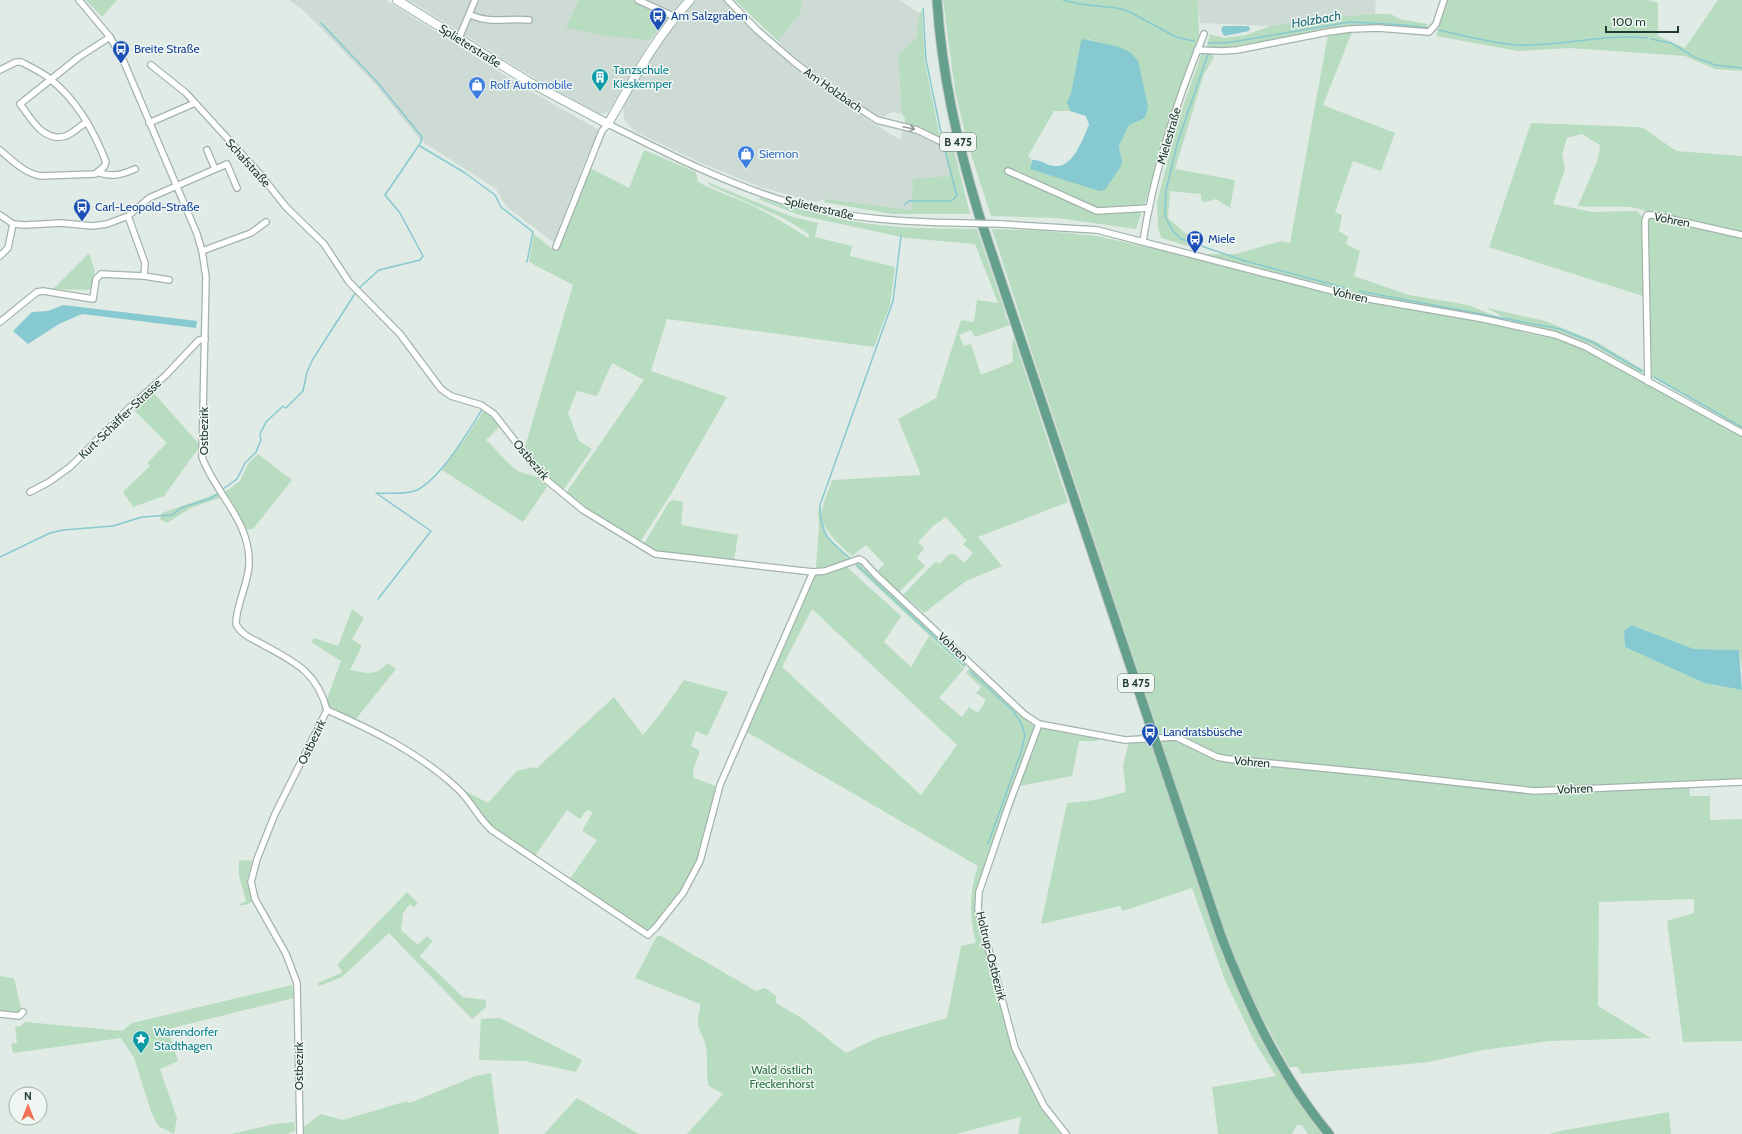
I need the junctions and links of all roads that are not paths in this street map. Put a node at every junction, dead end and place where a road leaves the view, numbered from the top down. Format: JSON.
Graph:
{"nodes":[{"id":1,"x":79,"y":0,"type":"edge"},
{"id":2,"x":397,"y":0,"type":"edge"},
{"id":3,"x":475,"y":0,"type":"edge"},
{"id":4,"x":638,"y":0,"type":"edge"},
{"id":5,"x":690,"y":0,"type":"edge"},
{"id":6,"x":728,"y":0,"type":"edge"},
{"id":7,"x":937,"y":0,"type":"edge"},
{"id":8,"x":1444,"y":0,"type":"edge"},
{"id":9,"x":470,"y":14,"type":"junction"},
{"id":10,"x":675,"y":17,"type":"junction"},
{"id":11,"x":529,"y":20,"type":"dead end"},
{"id":12,"x":1204,"y":34,"type":"dead end"},
{"id":13,"x":110,"y":37,"type":"junction"},
{"id":14,"x":458,"y":38,"type":"junction"},
{"id":15,"x":1197,"y":50,"type":"junction"},
{"id":16,"x":151,"y":65,"type":"dead end"},
{"id":17,"x":0,"y":70,"type":"edge"},
{"id":18,"x":51,"y":79,"type":"junction"},
{"id":19,"x":195,"y":103,"type":"junction"},
{"id":20,"x":87,"y":122,"type":"junction"},
{"id":21,"x":150,"y":123,"type":"junction"},
{"id":22,"x":608,"y":124,"type":"junction"},
{"id":23,"x":958,"y":144,"type":"junction"},
{"id":24,"x":0,"y":150,"type":"edge"},
{"id":25,"x":207,"y":150,"type":"dead end"},
{"id":26,"x":135,"y":169,"type":"dead end"},
{"id":27,"x":215,"y":169,"type":"junction"},
{"id":28,"x":1008,"y":171,"type":"dead end"},
{"id":29,"x":99,"y":173,"type":"junction"},
{"id":30,"x":176,"y":186,"type":"junction"},
{"id":31,"x":238,"y":188,"type":"dead end"},
{"id":32,"x":1149,"y":208,"type":"junction"},
{"id":33,"x":0,"y":215,"type":"edge"},
{"id":34,"x":128,"y":216,"type":"junction"},
{"id":35,"x":266,"y":222,"type":"dead end"},
{"id":36,"x":300,"y":222,"type":"joint"},
{"id":37,"x":13,"y":224,"type":"junction"},
{"id":38,"x":1046,"y":226,"type":"joint"},
{"id":39,"x":1742,"y":235,"type":"edge"},
{"id":40,"x":1143,"y":241,"type":"junction"},
{"id":41,"x":556,"y":247,"type":"dead end"},
{"id":42,"x":202,"y":250,"type":"junction"},
{"id":43,"x":0,"y":256,"type":"edge"},
{"id":44,"x":144,"y":276,"type":"junction"},
{"id":45,"x":169,"y":280,"type":"dead end"},
{"id":46,"x":0,"y":322,"type":"edge"},
{"id":47,"x":205,"y":339,"type":"junction"},
{"id":48,"x":1648,"y":382,"type":"junction"},
{"id":49,"x":1742,"y":433,"type":"edge"},
{"id":50,"x":30,"y":492,"type":"dead end"},
{"id":51,"x":834,"y":568,"type":"joint"},
{"id":52,"x":813,"y":572,"type":"junction"},
{"id":53,"x":327,"y":710,"type":"junction"},
{"id":54,"x":1039,"y":724,"type":"junction"},
{"id":55,"x":1154,"y":739,"type":"junction"},
{"id":56,"x":1742,"y":782,"type":"edge"},
{"id":57,"x":23,"y":1012,"type":"dead end"},
{"id":58,"x":0,"y":1014,"type":"edge"},
{"id":59,"x":300,"y":1134,"type":"edge"},
{"id":60,"x":1066,"y":1134,"type":"edge"},
{"id":61,"x":1329,"y":1134,"type":"edge"}],
"edges":[{"from":1,"to":13,"type":"street"},
{"from":2,"to":14,"type":"street","name":"Splieterstraße"},
{"from":3,"to":9,"type":"street"},
{"from":4,"to":10,"type":"street"},
{"from":5,"to":10,"type":"street"},
{"from":6,"to":23,"type":"street","name":"Am Holzbach","one_way":true},
{"from":7,"to":23,"type":"main road","number":"B 475"},
{"from":8,"to":15,"type":"street"},
{"from":9,"to":11,"type":"street"},
{"from":9,"to":14,"type":"street"},
{"from":10,"to":22,"type":"street"},
{"from":12,"to":15,"type":"street","name":"Mielestraße"},
{"from":13,"to":18,"type":"street"},
{"from":13,"to":21,"type":"street"},
{"from":14,"to":22,"type":"street","name":"Splieterstraße"},
{"from":15,"to":32,"type":"street","name":"Mielestraße"},
{"from":16,"to":19,"type":"street","name":"Schafstraße"},
{"from":17,"to":18,"type":"street"},
{"from":18,"to":20,"type":"street"},
{"from":18,"to":20,"type":"street"},
{"from":19,"to":21,"type":"street"},
{"from":19,"to":36,"type":"street","name":"Schafstraße"},
{"from":20,"to":29,"type":"street"},
{"from":21,"to":30,"type":"street"},
{"from":22,"to":38,"type":"street","name":"Splieterstraße","bridge":true},
{"from":22,"to":41,"type":"street"},
{"from":23,"to":55,"type":"main road","number":"B 475"},
{"from":24,"to":29,"type":"street"},
{"from":25,"to":27,"type":"street"},
{"from":26,"to":29,"type":"street"},
{"from":27,"to":30,"type":"street"},
{"from":27,"to":31,"type":"street"},
{"from":28,"to":32,"type":"street"},
{"from":30,"to":34,"type":"street"},
{"from":30,"to":42,"type":"street"},
{"from":32,"to":40,"type":"street","name":"Mielestraße"},
{"from":33,"to":37,"type":"street"},
{"from":34,"to":37,"type":"street"},
{"from":34,"to":44,"type":"street"},
{"from":35,"to":42,"type":"street"},
{"from":36,"to":52,"type":"street","name":"Ostbezirk"},
{"from":37,"to":43,"type":"street"},
{"from":38,"to":40,"type":"street","name":"Vohren"},
{"from":39,"to":48,"type":"street","name":"Vohren"},
{"from":40,"to":48,"type":"street","name":"Vohren"},
{"from":42,"to":47,"type":"street"},
{"from":44,"to":45,"type":"street"},
{"from":44,"to":46,"type":"street"},
{"from":47,"to":50,"type":"street","name":"Kurt-Schäffer-Strasse"},
{"from":47,"to":53,"type":"street","name":"Ostbezirk"},
{"from":48,"to":49,"type":"street","name":"Vohren"},
{"from":51,"to":52,"type":"street","name":"Ostbezirk"},
{"from":51,"to":54,"type":"street","name":"Vohren"},
{"from":52,"to":53,"type":"street"},
{"from":53,"to":59,"type":"street","name":"Ostbezirk"},
{"from":54,"to":55,"type":"street","name":"Vohren"},
{"from":54,"to":60,"type":"street","name":"Holtrup-Ostbezirk"},
{"from":55,"to":56,"type":"street","name":"Vohren"},
{"from":55,"to":61,"type":"main road","number":"B 475"},
{"from":57,"to":58,"type":"street"}]}
